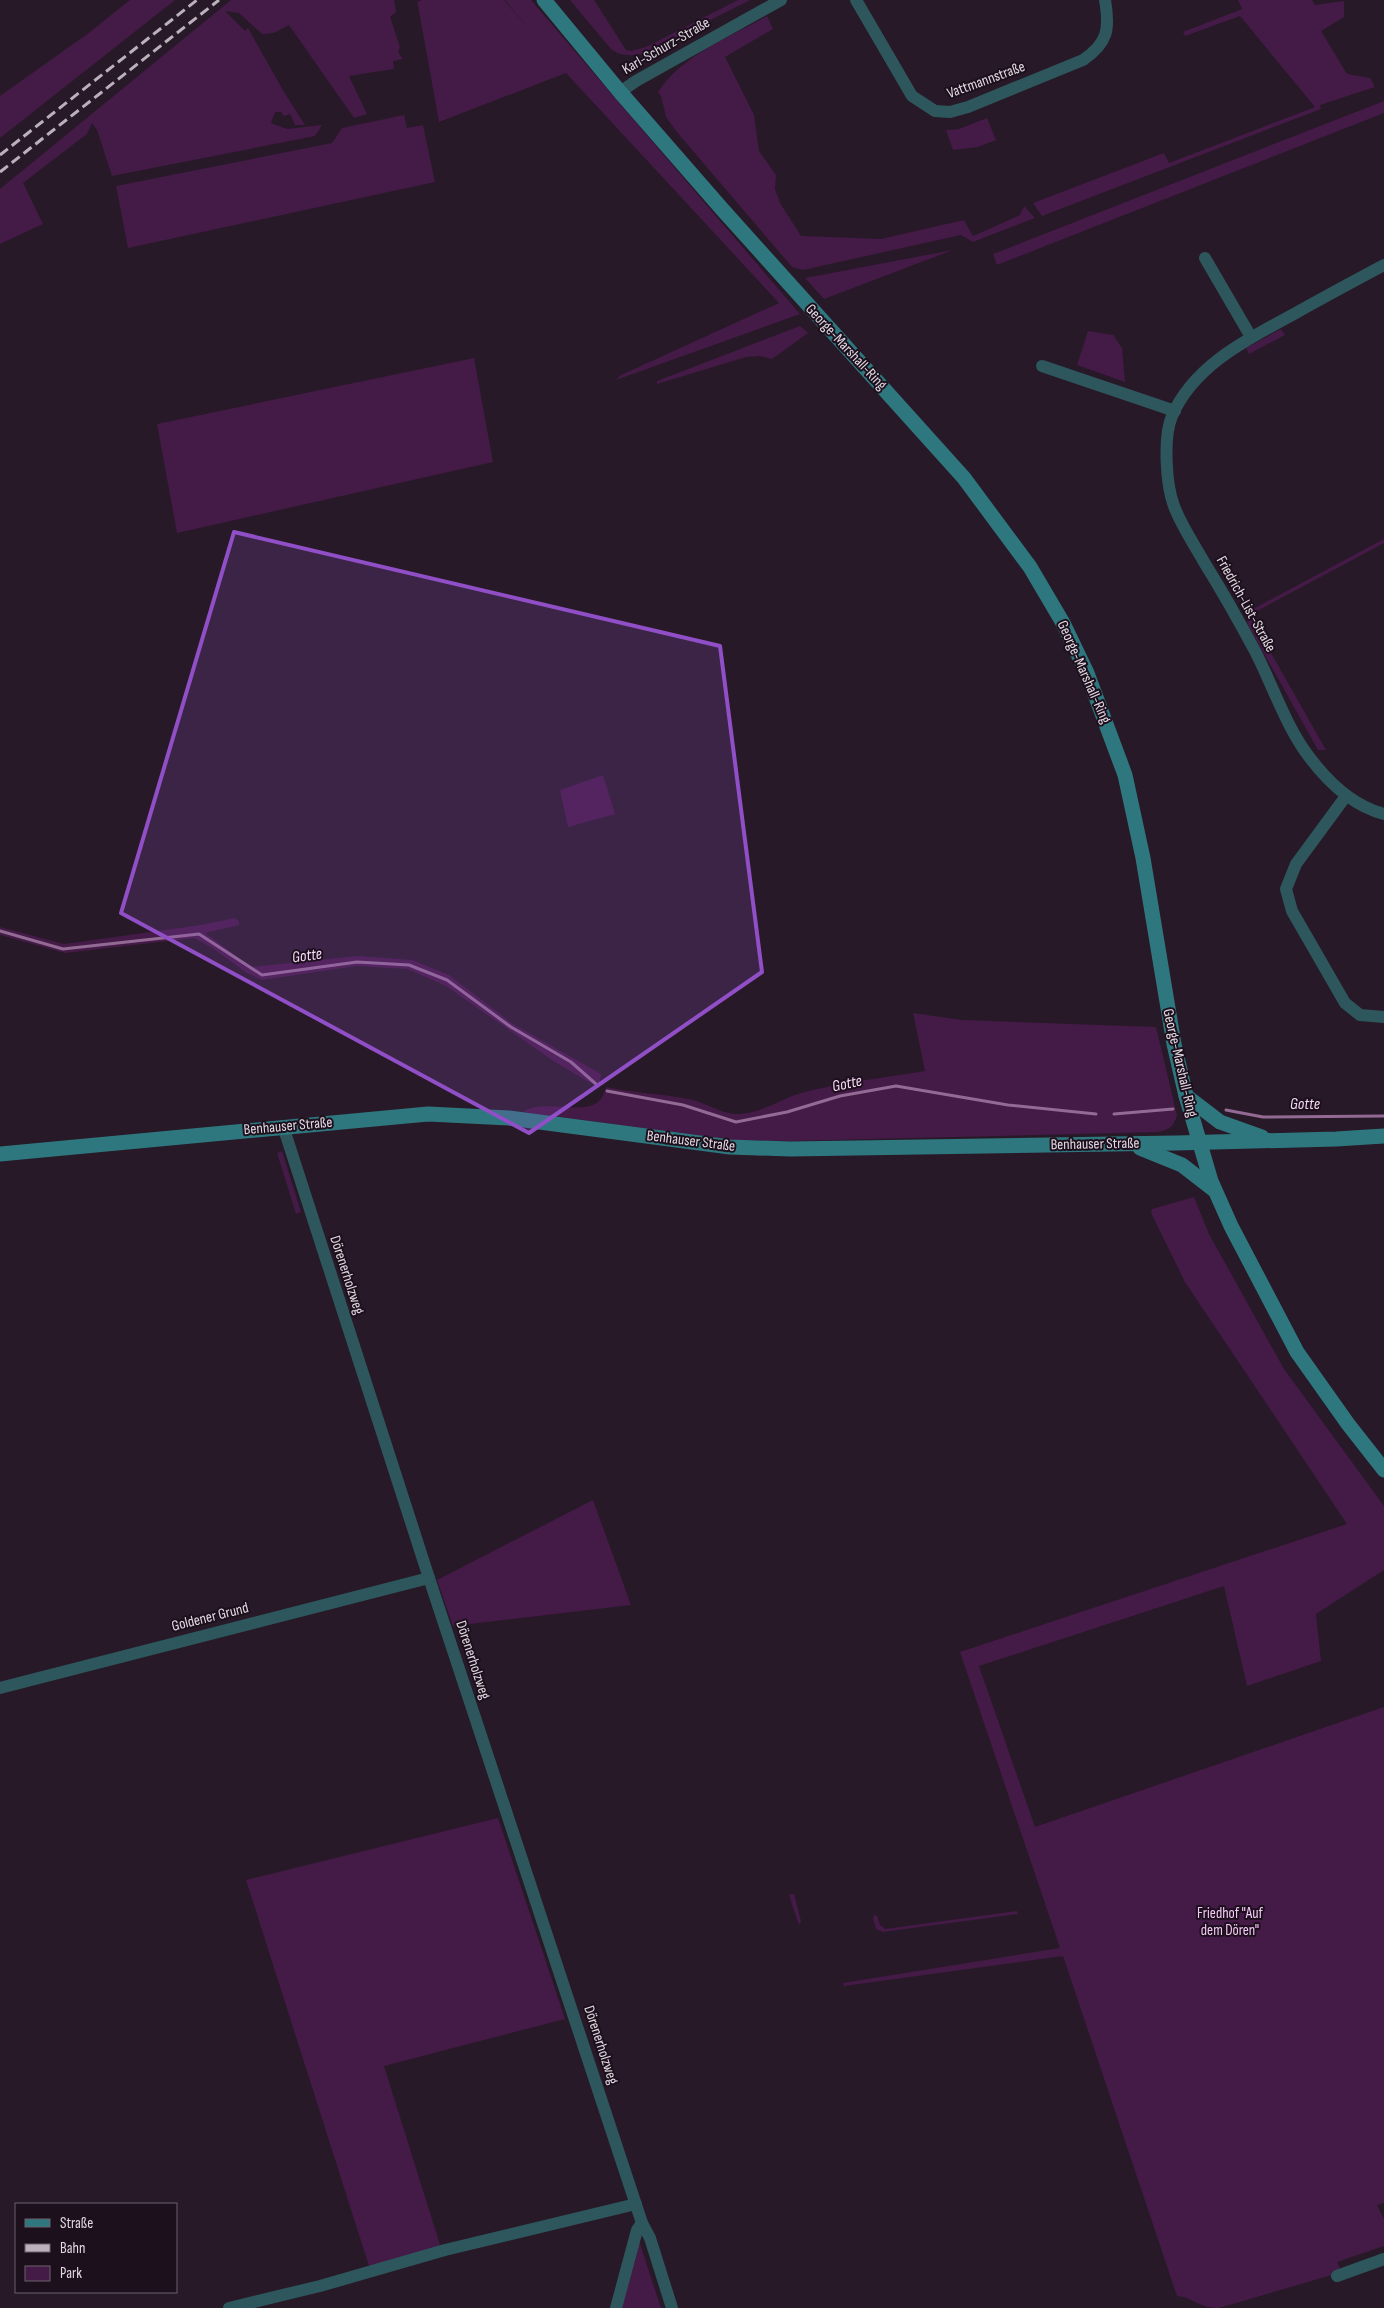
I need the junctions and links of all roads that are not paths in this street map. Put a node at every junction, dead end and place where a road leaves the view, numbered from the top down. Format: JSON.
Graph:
{"nodes":[{"id":1,"x":544,"y":0,"type":"edge"},
{"id":2,"x":781,"y":0,"type":"edge"},
{"id":3,"x":856,"y":0,"type":"edge"},
{"id":4,"x":1105,"y":0,"type":"edge"},
{"id":5,"x":620,"y":92,"type":"junction"},
{"id":6,"x":1205,"y":258,"type":"dead end"},
{"id":7,"x":1384,"y":266,"type":"edge"},
{"id":8,"x":1251,"y":337,"type":"junction"},
{"id":9,"x":1042,"y":366,"type":"dead end"},
{"id":10,"x":1175,"y":411,"type":"junction"},
{"id":11,"x":1346,"y":796,"type":"junction"},
{"id":12,"x":1384,"y":814,"type":"edge"},
{"id":13,"x":1384,"y":1017,"type":"edge"},
{"id":14,"x":1186,"y":1096,"type":"junction"},
{"id":15,"x":282,"y":1126,"type":"junction"},
{"id":16,"x":1384,"y":1136,"type":"edge"},
{"id":17,"x":1273,"y":1141,"type":"junction"},
{"id":18,"x":1199,"y":1143,"type":"junction"},
{"id":19,"x":1127,"y":1144,"type":"junction"},
{"id":20,"x":0,"y":1154,"type":"edge"},
{"id":21,"x":1215,"y":1191,"type":"junction"},
{"id":22,"x":1384,"y":1470,"type":"edge"},
{"id":23,"x":429,"y":1578,"type":"junction"},
{"id":24,"x":0,"y":1688,"type":"edge"},
{"id":25,"x":636,"y":2204,"type":"junction"},
{"id":26,"x":642,"y":2223,"type":"junction"},
{"id":27,"x":1384,"y":2259,"type":"edge"},
{"id":28,"x":1336,"y":2276,"type":"dead end"},
{"id":29,"x":229,"y":2308,"type":"edge"},
{"id":30,"x":616,"y":2308,"type":"edge"},
{"id":31,"x":672,"y":2308,"type":"edge"}],
"edges":[{"from":1,"to":5,"type":"main road","name":"George-Marshall-Ring"},
{"from":2,"to":5,"type":"street","name":"Karl-Schurz-Straße"},
{"from":3,"to":4,"type":"street","name":"Vattmannstraße"},
{"from":5,"to":14,"type":"main road","name":"George-Marshall-Ring"},
{"from":6,"to":8,"type":"street"},
{"from":7,"to":8,"type":"street","name":"Friedrich-List-Straße"},
{"from":8,"to":10,"type":"street","name":"Friedrich-List-Straße"},
{"from":9,"to":10,"type":"street"},
{"from":10,"to":11,"type":"street","name":"Friedrich-List-Straße"},
{"from":11,"to":12,"type":"street","name":"Friedrich-List-Straße"},
{"from":11,"to":13,"type":"street"},
{"from":14,"to":17,"type":"main road"},
{"from":14,"to":18,"type":"main road","name":"George-Marshall-Ring"},
{"from":15,"to":19,"type":"main road","name":"Benhauser Straße"},
{"from":15,"to":20,"type":"main road","name":"Benhauser Straße"},
{"from":15,"to":23,"type":"street","name":"Dörenerholzweg"},
{"from":16,"to":17,"type":"main road","name":"Benhauser Straße"},
{"from":17,"to":18,"type":"main road","name":"Benhauser Straße"},
{"from":18,"to":19,"type":"main road","name":"Benhauser Straße"},
{"from":18,"to":21,"type":"main road","name":"George-Marshall-Ring"},
{"from":19,"to":21,"type":"main road"},
{"from":21,"to":22,"type":"main road","name":"George-Marshall-Ring"},
{"from":23,"to":24,"type":"street","name":"Goldener Grund"},
{"from":23,"to":25,"type":"street","name":"Dörenerholzweg"},
{"from":25,"to":26,"type":"street","name":"Dörenerholzweg"},
{"from":25,"to":29,"type":"street"},
{"from":26,"to":30,"type":"street"},
{"from":26,"to":31,"type":"street","name":"Dörenerholzweg"},
{"from":27,"to":28,"type":"street"}]}
